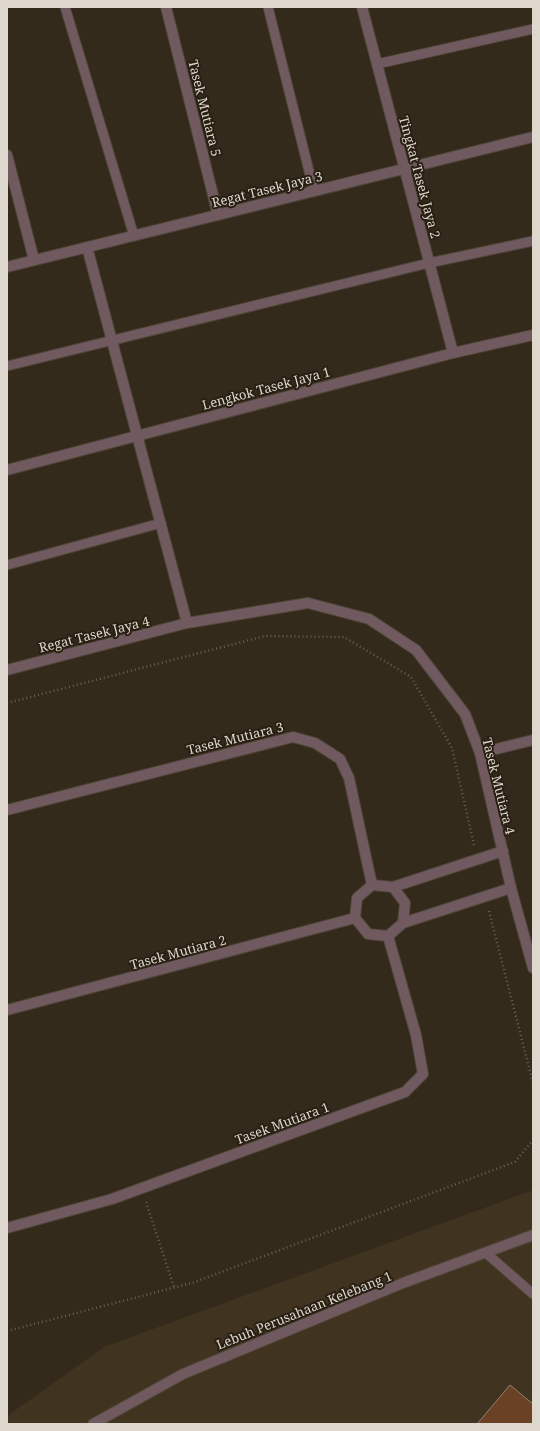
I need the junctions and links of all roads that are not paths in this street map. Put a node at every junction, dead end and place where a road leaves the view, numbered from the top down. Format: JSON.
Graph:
{"nodes":[{"id":1,"x":65,"y":7,"type":"edge"},
{"id":2,"x":166,"y":7,"type":"edge"},
{"id":3,"x":268,"y":7,"type":"edge"},
{"id":4,"x":362,"y":7,"type":"edge"},
{"id":5,"x":533,"y":29,"type":"edge"},
{"id":6,"x":377,"y":64,"type":"junction"},
{"id":7,"x":533,"y":137,"type":"edge"},
{"id":8,"x":7,"y":155,"type":"edge"},
{"id":9,"x":404,"y":168,"type":"junction"},
{"id":10,"x":314,"y":191,"type":"junction"},
{"id":11,"x":218,"y":215,"type":"junction"},
{"id":12,"x":134,"y":236,"type":"junction"},
{"id":13,"x":533,"y":241,"type":"edge"},
{"id":14,"x":87,"y":247,"type":"junction"},
{"id":15,"x":34,"y":260,"type":"junction"},
{"id":16,"x":429,"y":263,"type":"junction"},
{"id":17,"x":7,"y":267,"type":"edge"},
{"id":18,"x":533,"y":335,"type":"edge"},
{"id":19,"x":112,"y":341,"type":"junction"},
{"id":20,"x":453,"y":353,"type":"junction"},
{"id":21,"x":7,"y":366,"type":"edge"},
{"id":22,"x":137,"y":436,"type":"junction"},
{"id":23,"x":7,"y":470,"type":"edge"},
{"id":24,"x":161,"y":523,"type":"junction"},
{"id":25,"x":7,"y":565,"type":"edge"},
{"id":26,"x":187,"y":623,"type":"junction"},
{"id":27,"x":7,"y":670,"type":"edge"},
{"id":28,"x":533,"y":740,"type":"edge"},
{"id":29,"x":480,"y":753,"type":"junction"},
{"id":30,"x":7,"y":810,"type":"edge"},
{"id":31,"x":503,"y":851,"type":"junction"},
{"id":32,"x":372,"y":885,"type":"junction"},
{"id":33,"x":392,"y":887,"type":"junction"},
{"id":34,"x":511,"y":888,"type":"junction"},
{"id":35,"x":355,"y":918,"type":"junction"},
{"id":36,"x":403,"y":923,"type":"junction"},
{"id":37,"x":388,"y":936,"type":"junction"},
{"id":38,"x":533,"y":968,"type":"edge"},
{"id":39,"x":7,"y":1010,"type":"edge"},
{"id":40,"x":7,"y":1228,"type":"edge"},
{"id":41,"x":533,"y":1236,"type":"edge"},
{"id":42,"x":486,"y":1252,"type":"junction"},
{"id":43,"x":533,"y":1294,"type":"edge"},
{"id":44,"x":93,"y":1424,"type":"edge"}],
"edges":[{"from":1,"to":12,"type":"lane"},
{"from":2,"to":11,"type":"street","name":"Tasek Mutiara 5"},
{"from":3,"to":10,"type":"lane"},
{"from":4,"to":6,"type":"street","name":"Tingkat Tasek Jaya 2"},
{"from":5,"to":6,"type":"lane"},
{"from":6,"to":9,"type":"street","name":"Tingkat Tasek Jaya 2"},
{"from":7,"to":9,"type":"street","name":"Regat Tasek Jaya 3"},
{"from":8,"to":15,"type":"street"},
{"from":9,"to":10,"type":"street","name":"Regat Tasek Jaya 3"},
{"from":9,"to":16,"type":"street","name":"Tingkat Tasek Jaya 2"},
{"from":10,"to":11,"type":"street","name":"Regat Tasek Jaya 3"},
{"from":11,"to":12,"type":"street","name":"Regat Tasek Jaya 3"},
{"from":12,"to":14,"type":"street","name":"Regat Tasek Jaya 3"},
{"from":13,"to":16,"type":"lane"},
{"from":14,"to":15,"type":"street","name":"Regat Tasek Jaya 3"},
{"from":14,"to":19,"type":"street"},
{"from":15,"to":17,"type":"street","name":"Regat Tasek Jaya 3"},
{"from":16,"to":19,"type":"lane"},
{"from":16,"to":20,"type":"street","name":"Tingkat Tasek Jaya 2"},
{"from":18,"to":20,"type":"street","name":"Lengkok Tasek Jaya 1"},
{"from":19,"to":21,"type":"lane"},
{"from":19,"to":22,"type":"street"},
{"from":20,"to":22,"type":"street","name":"Lengkok Tasek Jaya 1"},
{"from":22,"to":23,"type":"street","name":"Lengkok Tasek Jaya 1"},
{"from":22,"to":24,"type":"street"},
{"from":24,"to":25,"type":"lane"},
{"from":24,"to":26,"type":"street"},
{"from":26,"to":27,"type":"street","name":"Regat Tasek Jaya 4"},
{"from":26,"to":29,"type":"street","name":"Tasek Mutiara 4"},
{"from":28,"to":29,"type":"street"},
{"from":29,"to":31,"type":"street","name":"Tasek Mutiara 4"},
{"from":30,"to":32,"type":"street","name":"Tasek Mutiara 3"},
{"from":31,"to":33,"type":"street"},
{"from":31,"to":34,"type":"street","name":"Tasek Mutiara 4"},
{"from":32,"to":33,"type":"street"},
{"from":32,"to":35,"type":"street"},
{"from":33,"to":36,"type":"street"},
{"from":34,"to":36,"type":"street"},
{"from":34,"to":38,"type":"street","name":"Tasek Mutiara 4"},
{"from":35,"to":37,"type":"street"},
{"from":35,"to":39,"type":"street","name":"Tasek Mutiara 2"},
{"from":36,"to":37,"type":"street"},
{"from":37,"to":40,"type":"street","name":"Tasek Mutiara 1"},
{"from":41,"to":42,"type":"street","name":"Lebuh Perusahaan Kelebang 1"},
{"from":42,"to":43,"type":"lane"},
{"from":42,"to":44,"type":"street","name":"Lebuh Perusahaan Kelebang 1"}]}
